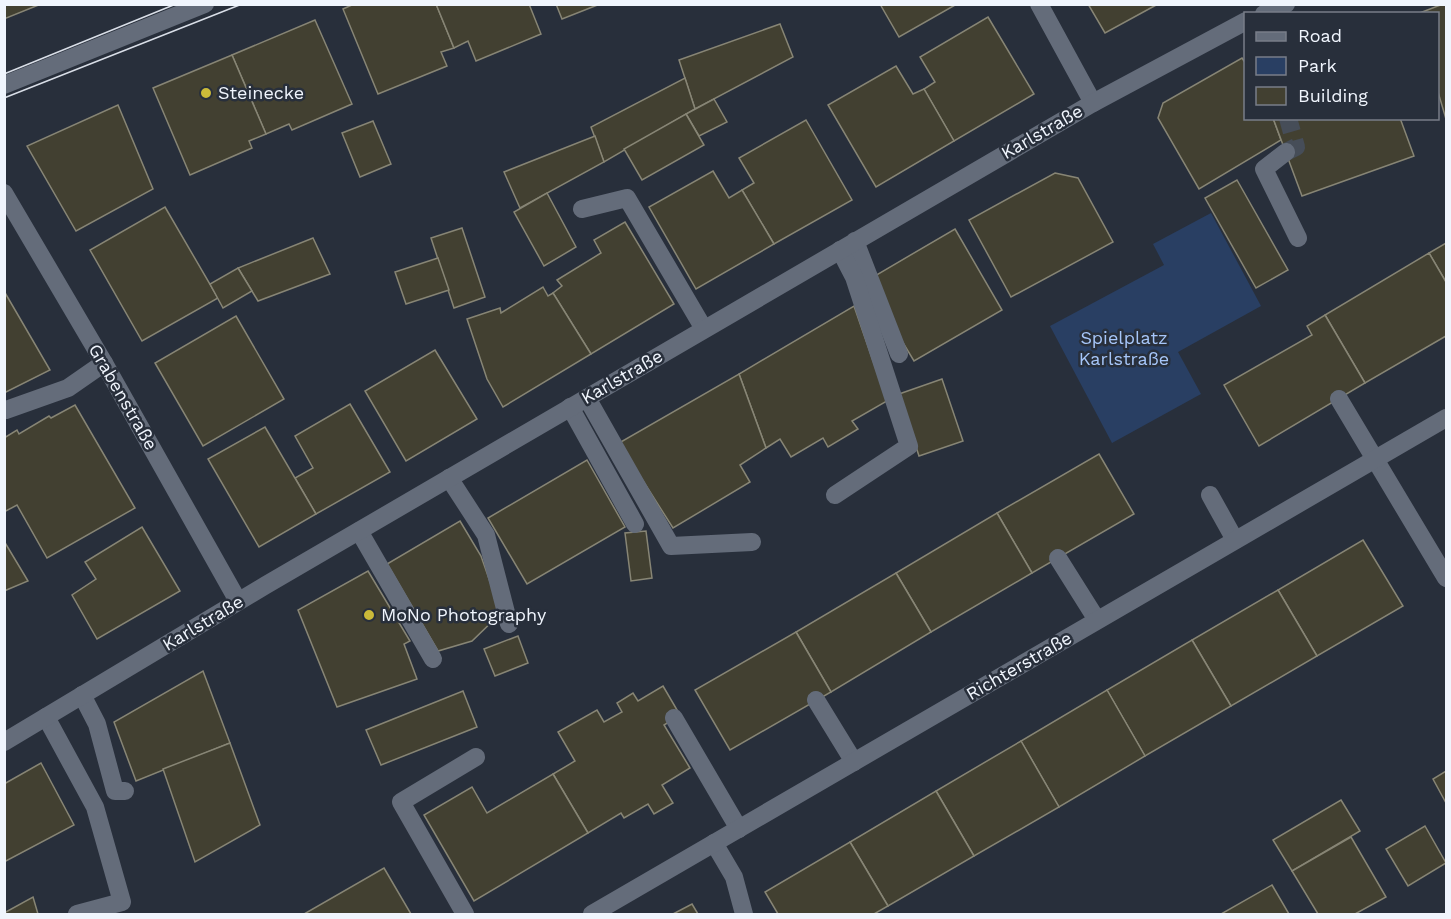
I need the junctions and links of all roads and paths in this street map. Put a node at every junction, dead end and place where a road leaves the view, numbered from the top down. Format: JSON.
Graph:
{"nodes":[{"id":1,"x":205,"y":4,"type":"edge"},
{"id":2,"x":1039,"y":4,"type":"edge"},
{"id":3,"x":1286,"y":4,"type":"edge"},
{"id":4,"x":1268,"y":12,"type":"edge"},
{"id":5,"x":1244,"y":22,"type":"edge"},
{"id":6,"x":4,"y":85,"type":"edge"},
{"id":7,"x":1093,"y":103,"type":"junction"},
{"id":8,"x":1286,"y":152,"type":"tunnel mouth"},
{"id":9,"x":4,"y":193,"type":"edge"},
{"id":10,"x":582,"y":209,"type":"dead end"},
{"id":11,"x":1298,"y":238,"type":"dead end"},
{"id":12,"x":848,"y":245,"type":"junction"},
{"id":13,"x":704,"y":329,"type":"junction"},
{"id":14,"x":899,"y":354,"type":"dead end"},
{"id":15,"x":104,"y":363,"type":"junction"},
{"id":16,"x":587,"y":398,"type":"junction"},
{"id":17,"x":1339,"y":399,"type":"dead end"},
{"id":18,"x":570,"y":408,"type":"junction"},
{"id":19,"x":6,"y":410,"type":"dead end"},
{"id":20,"x":1446,"y":418,"type":"edge"},
{"id":21,"x":1375,"y":459,"type":"junction"},
{"id":22,"x":449,"y":478,"type":"junction"},
{"id":23,"x":835,"y":495,"type":"dead end"},
{"id":24,"x":1210,"y":495,"type":"dead end"},
{"id":25,"x":635,"y":524,"type":"dead end"},
{"id":26,"x":359,"y":531,"type":"junction"},
{"id":27,"x":1235,"y":540,"type":"junction"},
{"id":28,"x":753,"y":542,"type":"dead end"},
{"id":29,"x":1058,"y":558,"type":"dead end"},
{"id":30,"x":1446,"y":578,"type":"edge"},
{"id":31,"x":238,"y":602,"type":"junction"},
{"id":32,"x":1097,"y":620,"type":"junction"},
{"id":33,"x":509,"y":624,"type":"dead end"},
{"id":34,"x":433,"y":659,"type":"dead end"},
{"id":35,"x":82,"y":695,"type":"junction"},
{"id":36,"x":816,"y":700,"type":"dead end"},
{"id":37,"x":46,"y":717,"type":"junction"},
{"id":38,"x":674,"y":718,"type":"dead end"},
{"id":39,"x":4,"y":742,"type":"edge"},
{"id":40,"x":476,"y":757,"type":"dead end"},
{"id":41,"x":854,"y":762,"type":"junction"},
{"id":42,"x":125,"y":791,"type":"dead end"},
{"id":43,"x":739,"y":829,"type":"junction"},
{"id":44,"x":714,"y":843,"type":"junction"},
{"id":45,"x":77,"y":915,"type":"edge"},
{"id":46,"x":465,"y":915,"type":"edge"},
{"id":47,"x":592,"y":915,"type":"edge"},
{"id":48,"x":744,"y":915,"type":"edge"}],
"edges":[{"from":1,"to":6,"type":"street"},
{"from":2,"to":7,"type":"street"},
{"from":3,"to":4,"type":"street"},
{"from":5,"to":7,"type":"street","name":"Karlstraße"},
{"from":7,"to":12,"type":"street","name":"Karlstraße"},
{"from":8,"to":11,"type":"street"},
{"from":9,"to":15,"type":"street","name":"Grabenstraße"},
{"from":10,"to":13,"type":"street"},
{"from":12,"to":13,"type":"street","name":"Karlstraße"},
{"from":12,"to":14,"type":"street"},
{"from":12,"to":23,"type":"street"},
{"from":13,"to":16,"type":"street","name":"Karlstraße"},
{"from":15,"to":19,"type":"street"},
{"from":15,"to":31,"type":"street","name":"Grabenstraße"},
{"from":16,"to":18,"type":"street","name":"Karlstraße"},
{"from":16,"to":28,"type":"street"},
{"from":17,"to":21,"type":"street"},
{"from":18,"to":22,"type":"street","name":"Karlstraße"},
{"from":18,"to":25,"type":"street"},
{"from":20,"to":21,"type":"street","name":"Richterstraße"},
{"from":21,"to":27,"type":"street","name":"Richterstraße"},
{"from":21,"to":30,"type":"street"},
{"from":22,"to":26,"type":"street","name":"Karlstraße"},
{"from":22,"to":33,"type":"street"},
{"from":24,"to":27,"type":"street"},
{"from":26,"to":31,"type":"street","name":"Karlstraße"},
{"from":26,"to":34,"type":"street"},
{"from":27,"to":32,"type":"street","name":"Richterstraße"},
{"from":29,"to":32,"type":"street"},
{"from":31,"to":35,"type":"street","name":"Karlstraße"},
{"from":32,"to":41,"type":"street","name":"Richterstraße"},
{"from":35,"to":37,"type":"street","name":"Karlstraße"},
{"from":35,"to":42,"type":"street"},
{"from":36,"to":41,"type":"street"},
{"from":37,"to":39,"type":"street","name":"Karlstraße"},
{"from":37,"to":45,"type":"street"},
{"from":38,"to":43,"type":"street"},
{"from":40,"to":46,"type":"street"},
{"from":41,"to":43,"type":"street","name":"Richterstraße"},
{"from":43,"to":44,"type":"street","name":"Richterstraße"},
{"from":44,"to":47,"type":"street","name":"Richterstraße"},
{"from":44,"to":48,"type":"street"}]}
